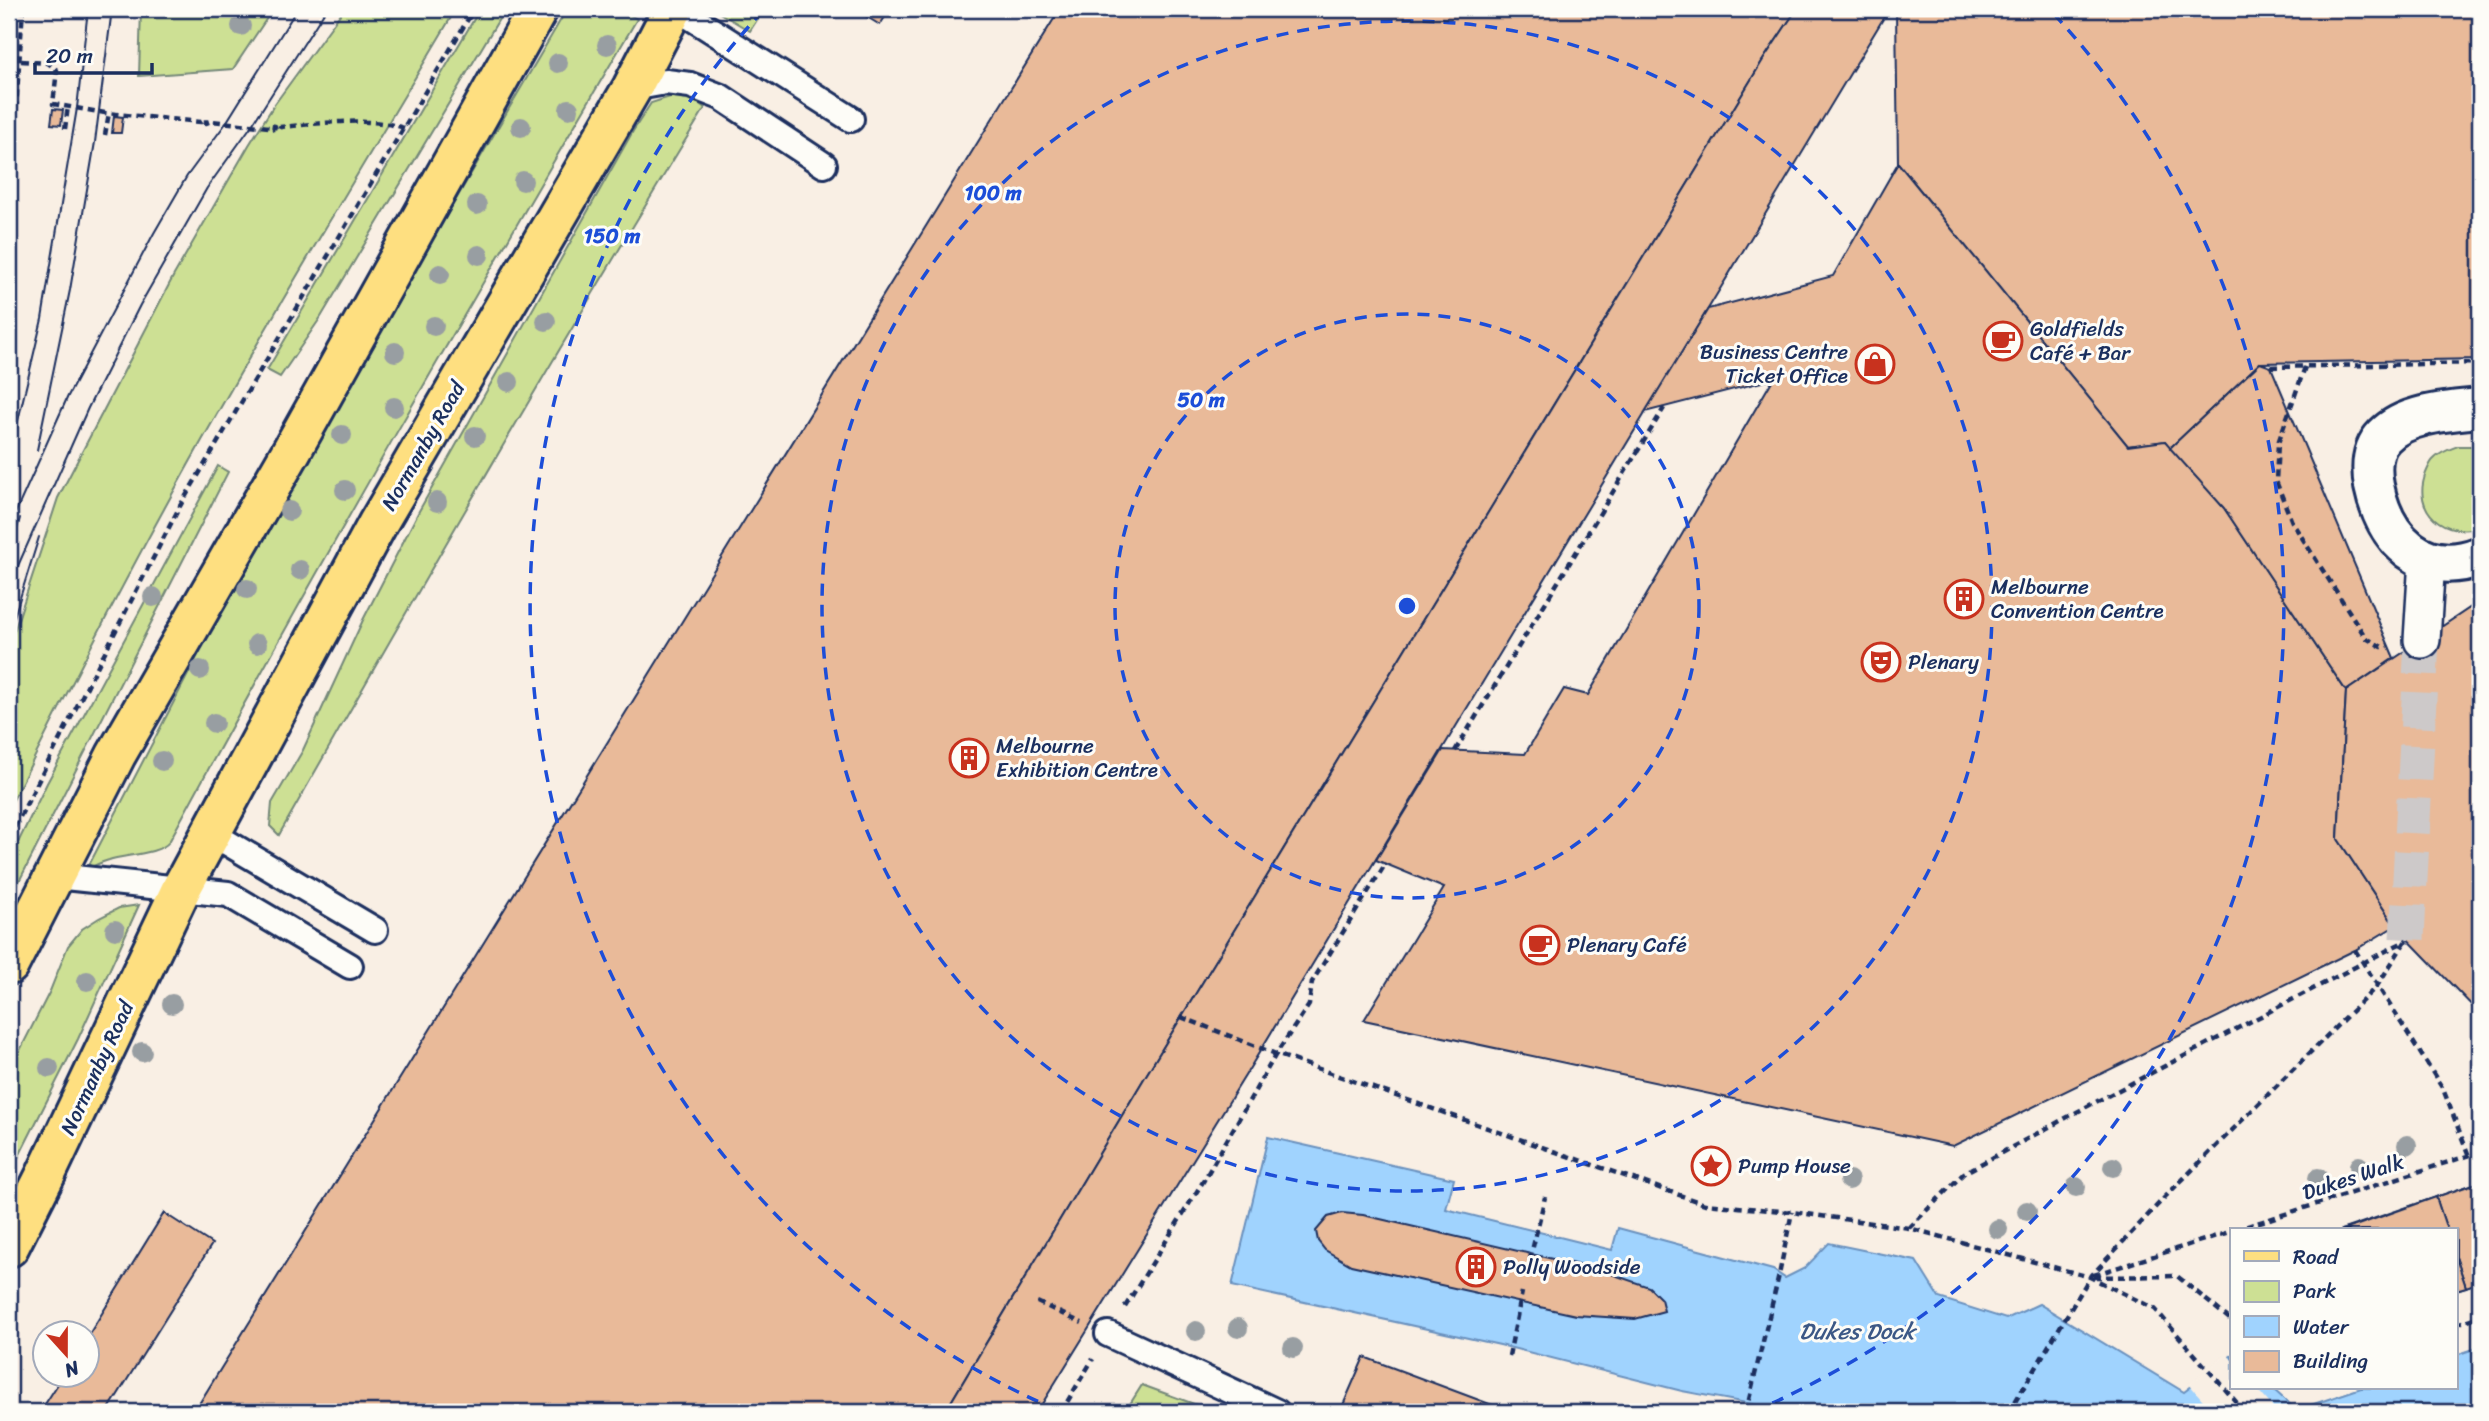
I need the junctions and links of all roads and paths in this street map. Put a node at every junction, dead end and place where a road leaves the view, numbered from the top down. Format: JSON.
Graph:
{"nodes":[{"id":1,"x":23,"y":9,"type":"edge"},
{"id":2,"x":474,"y":9,"type":"edge"},
{"id":3,"x":538,"y":9,"type":"edge"},
{"id":4,"x":675,"y":9,"type":"edge"},
{"id":5,"x":21,"y":61,"type":"junction"},
{"id":6,"x":632,"y":88,"type":"junction"},
{"id":7,"x":68,"y":106,"type":"junction"},
{"id":8,"x":109,"y":113,"type":"junction"},
{"id":9,"x":851,"y":119,"type":"dead end"},
{"id":10,"x":404,"y":128,"type":"junction"},
{"id":11,"x":65,"y":129,"type":"dead end"},
{"id":12,"x":105,"y":135,"type":"dead end"},
{"id":13,"x":824,"y":165,"type":"dead end"},
{"id":14,"x":9,"y":205,"type":"edge"},
{"id":15,"x":2480,"y":363,"type":"edge"},
{"id":16,"x":2271,"y":367,"type":"dead end"},
{"id":17,"x":2305,"y":367,"type":"junction"},
{"id":18,"x":1664,"y":408,"type":"dead end"},
{"id":19,"x":2480,"y":408,"type":"edge"},
{"id":20,"x":2480,"y":556,"type":"edge"},
{"id":21,"x":2427,"y":559,"type":"junction"},
{"id":22,"x":2422,"y":635,"type":"joint"},
{"id":23,"x":1455,"y":751,"type":"dead end"},
{"id":24,"x":211,"y":833,"type":"junction"},
{"id":25,"x":9,"y":838,"type":"edge"},
{"id":26,"x":1386,"y":863,"type":"dead end"},
{"id":27,"x":55,"y":876,"type":"junction"},
{"id":28,"x":182,"y":887,"type":"junction"},
{"id":29,"x":375,"y":930,"type":"dead end"},
{"id":30,"x":2355,"y":950,"type":"dead end"},
{"id":31,"x":2363,"y":963,"type":"junction"},
{"id":32,"x":9,"y":965,"type":"edge"},
{"id":33,"x":350,"y":966,"type":"dead end"},
{"id":34,"x":2377,"y":986,"type":"junction"},
{"id":35,"x":1181,"y":1017,"type":"dead end"},
{"id":36,"x":1276,"y":1054,"type":"junction"},
{"id":37,"x":2480,"y":1152,"type":"edge"},
{"id":38,"x":2469,"y":1156,"type":"junction"},
{"id":39,"x":1545,"y":1197,"type":"dead end"},
{"id":40,"x":1792,"y":1212,"type":"junction"},
{"id":41,"x":1909,"y":1228,"type":"junction"},
{"id":42,"x":2243,"y":1228,"type":"edge"},
{"id":43,"x":2230,"y":1232,"type":"edge"},
{"id":44,"x":9,"y":1247,"type":"edge"},
{"id":45,"x":1530,"y":1259,"type":"dead end"},
{"id":46,"x":2090,"y":1277,"type":"junction"},
{"id":47,"x":1522,"y":1292,"type":"dead end"},
{"id":48,"x":1037,"y":1302,"type":"dead end"},
{"id":49,"x":2480,"y":1316,"type":"edge"},
{"id":50,"x":2230,"y":1319,"type":"edge"},
{"id":51,"x":2458,"y":1323,"type":"edge"},
{"id":52,"x":1108,"y":1334,"type":"junction"},
{"id":53,"x":1509,"y":1356,"type":"dead end"},
{"id":54,"x":1061,"y":1412,"type":"edge"},
{"id":55,"x":1277,"y":1412,"type":"edge"},
{"id":56,"x":1746,"y":1412,"type":"edge"},
{"id":57,"x":2009,"y":1412,"type":"edge"},
{"id":58,"x":2245,"y":1412,"type":"edge"}],
"edges":[{"from":1,"to":5,"type":"path"},
{"from":2,"to":10,"type":"path"},
{"from":3,"to":27,"type":"main road"},
{"from":4,"to":6,"type":"main road","name":"Normanby Road"},
{"from":4,"to":9,"type":"lane"},
{"from":5,"to":7,"type":"path"},
{"from":5,"to":14,"type":"path"},
{"from":6,"to":13,"type":"lane"},
{"from":6,"to":24,"type":"main road","name":"Normanby Road"},
{"from":7,"to":8,"type":"path"},
{"from":7,"to":11,"type":"path"},
{"from":8,"to":10,"type":"path"},
{"from":8,"to":12,"type":"path"},
{"from":10,"to":25,"type":"path"},
{"from":15,"to":17,"type":"path"},
{"from":16,"to":17,"type":"path"},
{"from":17,"to":22,"type":"path"},
{"from":18,"to":23,"type":"path"},
{"from":19,"to":21,"type":"street"},
{"from":20,"to":21,"type":"street"},
{"from":21,"to":22,"type":"street"},
{"from":24,"to":28,"type":"main road","name":"Normanby Road"},
{"from":24,"to":29,"type":"lane"},
{"from":26,"to":36,"type":"path"},
{"from":27,"to":28,"type":"lane"},
{"from":27,"to":32,"type":"main road"},
{"from":28,"to":33,"type":"lane"},
{"from":28,"to":44,"type":"main road","name":"Normanby Road"},
{"from":30,"to":31,"type":"path"},
{"from":31,"to":34,"type":"path"},
{"from":31,"to":34,"type":"path"},
{"from":31,"to":41,"type":"path"},
{"from":34,"to":38,"type":"path"},
{"from":34,"to":46,"type":"path"},
{"from":35,"to":36,"type":"path"},
{"from":36,"to":40,"type":"path"},
{"from":36,"to":52,"type":"path"},
{"from":37,"to":38,"type":"path","name":"Dukes Walk"},
{"from":38,"to":42,"type":"path","name":"Dukes Walk"},
{"from":39,"to":45,"type":"path"},
{"from":40,"to":41,"type":"path"},
{"from":40,"to":56,"type":"path"},
{"from":41,"to":46,"type":"path"},
{"from":43,"to":46,"type":"path","name":"Dukes Walk"},
{"from":46,"to":50,"type":"path"},
{"from":46,"to":57,"type":"path"},
{"from":46,"to":58,"type":"path"},
{"from":47,"to":53,"type":"path"},
{"from":48,"to":52,"type":"path"},
{"from":49,"to":51,"type":"path"},
{"from":52,"to":54,"type":"path"},
{"from":52,"to":55,"type":"lane"}]}
